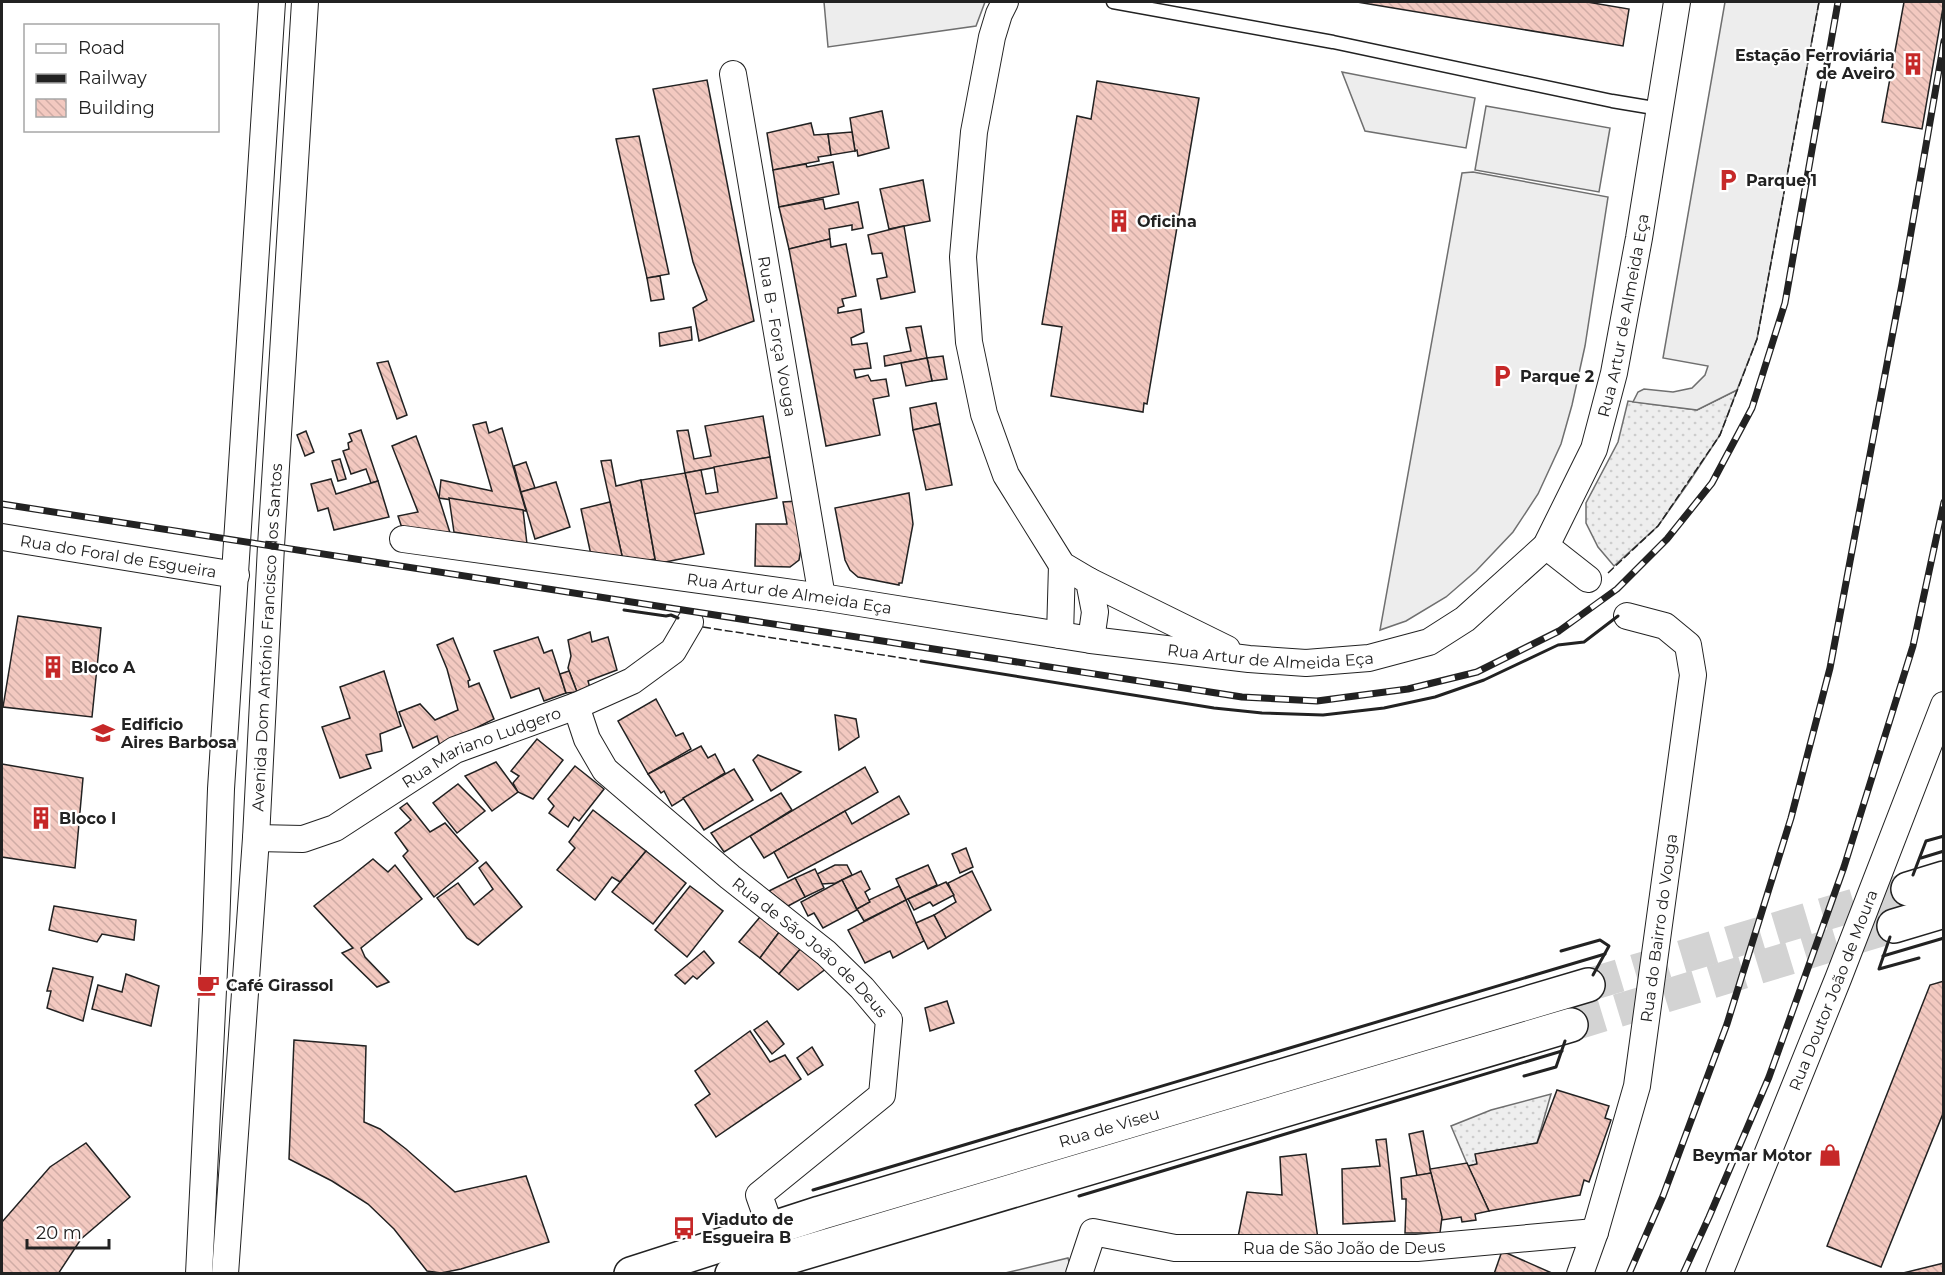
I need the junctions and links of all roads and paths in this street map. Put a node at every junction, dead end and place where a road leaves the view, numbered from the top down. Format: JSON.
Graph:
{"nodes":[{"id":1,"x":272,"y":2,"type":"edge"},
{"id":2,"x":305,"y":2,"type":"edge"},
{"id":3,"x":1005,"y":2,"type":"edge"},
{"id":4,"x":1113,"y":2,"type":"edge"},
{"id":5,"x":1677,"y":2,"type":"edge"},
{"id":6,"x":733,"y":74,"type":"dead end"},
{"id":7,"x":1660,"y":109,"type":"junction"},
{"id":8,"x":2,"y":537,"type":"edge"},
{"id":9,"x":402,"y":539,"type":"dead end"},
{"id":10,"x":1546,"y":546,"type":"junction"},
{"id":11,"x":1062,"y":566,"type":"junction"},
{"id":12,"x":236,"y":575,"type":"junction"},
{"id":13,"x":1588,"y":579,"type":"dead end"},
{"id":14,"x":1089,"y":581,"type":"junction"},
{"id":15,"x":822,"y":597,"type":"junction"},
{"id":16,"x":1627,"y":616,"type":"dead end"},
{"id":17,"x":690,"y":622,"type":"dead end"},
{"id":18,"x":1060,"y":635,"type":"junction"},
{"id":19,"x":1091,"y":640,"type":"junction"},
{"id":20,"x":1249,"y":659,"type":"junction"},
{"id":21,"x":1944,"y":705,"type":"edge"},
{"id":22,"x":576,"y":706,"type":"junction"},
{"id":23,"x":255,"y":838,"type":"junction"},
{"id":24,"x":1944,"y":878,"type":"edge"},
{"id":25,"x":1908,"y":889,"type":"tunnel mouth"},
{"id":26,"x":1944,"y":911,"type":"edge"},
{"id":27,"x":1894,"y":926,"type":"tunnel mouth"},
{"id":28,"x":1588,"y":986,"type":"tunnel mouth"},
{"id":29,"x":1571,"y":1025,"type":"tunnel mouth"},
{"id":30,"x":771,"y":1229,"type":"junction"},
{"id":31,"x":1595,"y":1232,"type":"junction"},
{"id":32,"x":199,"y":1274,"type":"edge"},
{"id":33,"x":225,"y":1274,"type":"edge"},
{"id":34,"x":631,"y":1274,"type":"edge"},
{"id":35,"x":732,"y":1274,"type":"edge"},
{"id":36,"x":1079,"y":1274,"type":"edge"},
{"id":37,"x":1580,"y":1274,"type":"edge"},
{"id":38,"x":1719,"y":1274,"type":"edge"}],
"edges":[{"from":1,"to":12,"type":"street","name":"Avenida Dom António Francisco dos Santos"},
{"from":2,"to":23,"type":"street","name":"Avenida Dom António Francisco dos Santos"},
{"from":3,"to":11,"type":"street"},
{"from":4,"to":7,"type":"lane"},
{"from":5,"to":7,"type":"street","name":"Rua Artur de Almeida Eça"},
{"from":6,"to":15,"type":"street","name":"Rua B - Força Vouga"},
{"from":7,"to":10,"type":"street","name":"Rua Artur de Almeida Eça"},
{"from":8,"to":12,"type":"street","name":"Rua do Foral de Esgueira"},
{"from":9,"to":15,"type":"street","name":"Rua Artur de Almeida Eça"},
{"from":10,"to":13,"type":"street"},
{"from":10,"to":20,"type":"street","name":"Rua Artur de Almeida Eça"},
{"from":11,"to":14,"type":"street"},
{"from":11,"to":18,"type":"street"},
{"from":12,"to":32,"type":"street","name":"Avenida Dom António Francisco dos Santos"},
{"from":14,"to":19,"type":"street"},
{"from":14,"to":20,"type":"street"},
{"from":15,"to":18,"type":"street","name":"Rua Artur de Almeida Eça"},
{"from":16,"to":31,"type":"street","name":"Rua do Bairro do Vouga"},
{"from":17,"to":22,"type":"street","name":"Rua Mariano Ludgero"},
{"from":18,"to":19,"type":"street","name":"Rua Artur de Almeida Eça"},
{"from":19,"to":20,"type":"street","name":"Rua Artur de Almeida Eça"},
{"from":21,"to":38,"type":"street","name":"Rua Doutor João de Moura"},
{"from":22,"to":23,"type":"street","name":"Rua Mariano Ludgero"},
{"from":22,"to":30,"type":"street","name":"Rua de São João de Deus"},
{"from":23,"to":33,"type":"street","name":"Avenida Dom António Francisco dos Santos"},
{"from":24,"to":25,"type":"main road"},
{"from":26,"to":27,"type":"main road"},
{"from":28,"to":30,"type":"main road","name":"Rua de Viseu"},
{"from":29,"to":35,"type":"main road","name":"Rua de Viseu"},
{"from":30,"to":34,"type":"main road","name":"Rua de Viseu"},
{"from":31,"to":36,"type":"street","name":"Rua de São João de Deus"},
{"from":31,"to":37,"type":"street","name":"Rua do Bairro do Vouga"}]}
